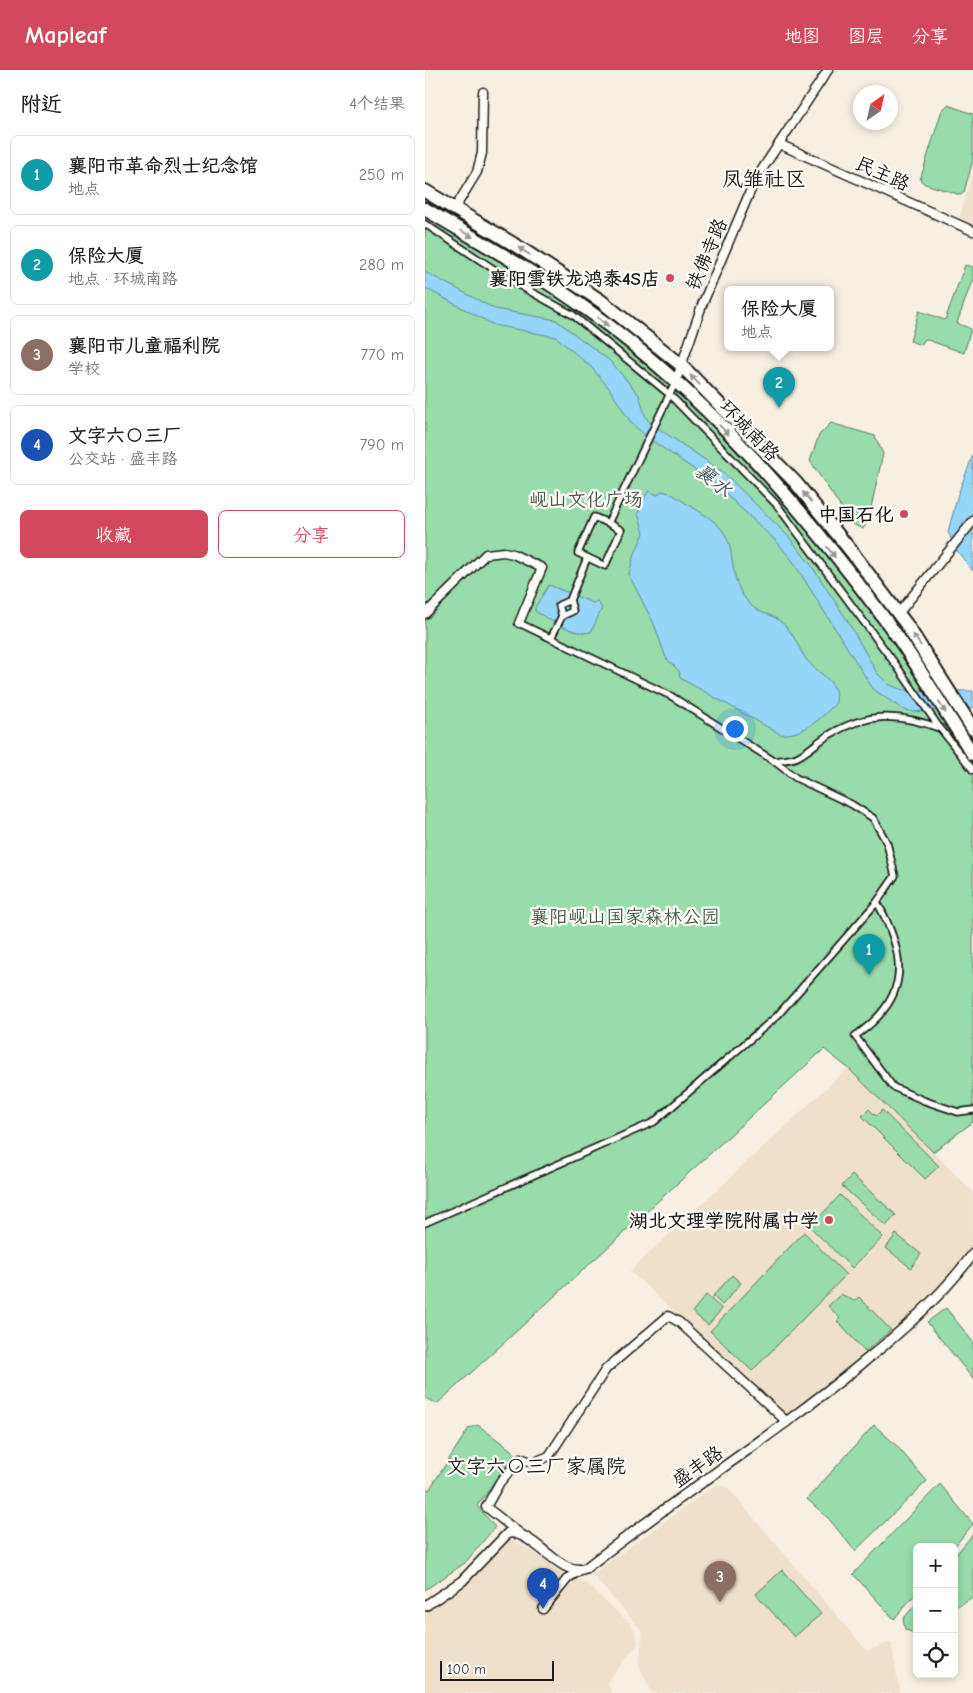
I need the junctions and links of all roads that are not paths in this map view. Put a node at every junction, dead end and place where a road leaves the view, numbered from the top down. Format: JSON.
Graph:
{"nodes":[{"id":1,"x":828,"y":70,"type":"edge"},
{"id":2,"x":483,"y":92,"type":"dead end"},
{"id":3,"x":779,"y":144,"type":"junction"},
{"id":4,"x":425,"y":191,"type":"edge"},
{"id":5,"x":455,"y":208,"type":"junction"},
{"id":6,"x":425,"y":209,"type":"edge"},
{"id":7,"x":425,"y":224,"type":"edge"},
{"id":8,"x":973,"y":232,"type":"edge"},
{"id":9,"x":681,"y":364,"type":"junction"},
{"id":10,"x":676,"y":381,"type":"junction"},
{"id":11,"x":669,"y":394,"type":"junction"},
{"id":12,"x":973,"y":521,"type":"edge"},
{"id":13,"x":608,"y":523,"type":"junction"},
{"id":14,"x":587,"y":558,"type":"junction"},
{"id":15,"x":571,"y":597,"type":"junction"},
{"id":16,"x":425,"y":614,"type":"edge"},
{"id":17,"x":898,"y":614,"type":"junction"},
{"id":18,"x":562,"y":616,"type":"junction"},
{"id":19,"x":519,"y":623,"type":"joint"},
{"id":20,"x":551,"y":638,"type":"junction"},
{"id":21,"x":940,"y":728,"type":"junction"},
{"id":22,"x":973,"y":729,"type":"edge"},
{"id":23,"x":973,"y":754,"type":"edge"},
{"id":24,"x":774,"y":761,"type":"junction"},
{"id":25,"x":973,"y":770,"type":"edge"},
{"id":26,"x":877,"y":902,"type":"junction"},
{"id":27,"x":973,"y":1110,"type":"edge"},
{"id":28,"x":425,"y":1223,"type":"edge"},
{"id":29,"x":973,"y":1254,"type":"edge"},
{"id":30,"x":787,"y":1422,"type":"junction"},
{"id":31,"x":531,"y":1542,"type":"junction"},
{"id":32,"x":579,"y":1571,"type":"junction"},
{"id":33,"x":425,"y":1606,"type":"edge"},
{"id":34,"x":543,"y":1609,"type":"dead end"}],
"edges":[{"from":1,"to":3,"type":"street","name":"铁佛寺路"},
{"from":2,"to":5,"type":"street"},
{"from":3,"to":8,"type":"street","name":"民主路"},
{"from":3,"to":9,"type":"street","name":"铁佛寺路"},
{"from":4,"to":5,"type":"highway","name":"环城南路"},
{"from":9,"to":5,"type":"highway","name":"环城南路","one_way":true},
{"from":6,"to":10,"type":"highway","name":"环城南路","one_way":true},
{"from":7,"to":11,"type":"street"},
{"from":9,"to":10,"type":"street","name":"铁佛寺路"},
{"from":17,"to":9,"type":"highway","name":"环城南路","one_way":true},
{"from":10,"to":11,"type":"street"},
{"from":10,"to":23,"type":"highway","name":"环城南路","one_way":true},
{"from":11,"to":13,"type":"street"},
{"from":11,"to":21,"type":"street"},
{"from":12,"to":17,"type":"street"},
{"from":13,"to":14,"type":"street"},
{"from":13,"to":14,"type":"street"},
{"from":14,"to":15,"type":"street"},
{"from":15,"to":18,"type":"street"},
{"from":15,"to":18,"type":"street"},
{"from":16,"to":19,"type":"street"},
{"from":22,"to":17,"type":"highway","name":"环城南路","one_way":true},
{"from":18,"to":20,"type":"street"},
{"from":19,"to":20,"type":"street"},
{"from":20,"to":24,"type":"street"},
{"from":21,"to":24,"type":"street"},
{"from":21,"to":25,"type":"street"},
{"from":24,"to":26,"type":"street"},
{"from":26,"to":27,"type":"street"},
{"from":26,"to":28,"type":"street"},
{"from":29,"to":30,"type":"street","name":"盛丰路"},
{"from":30,"to":31,"type":"street"},
{"from":30,"to":32,"type":"street","name":"盛丰路"},
{"from":31,"to":32,"type":"street"},
{"from":31,"to":33,"type":"street"},
{"from":32,"to":34,"type":"street"}]}
